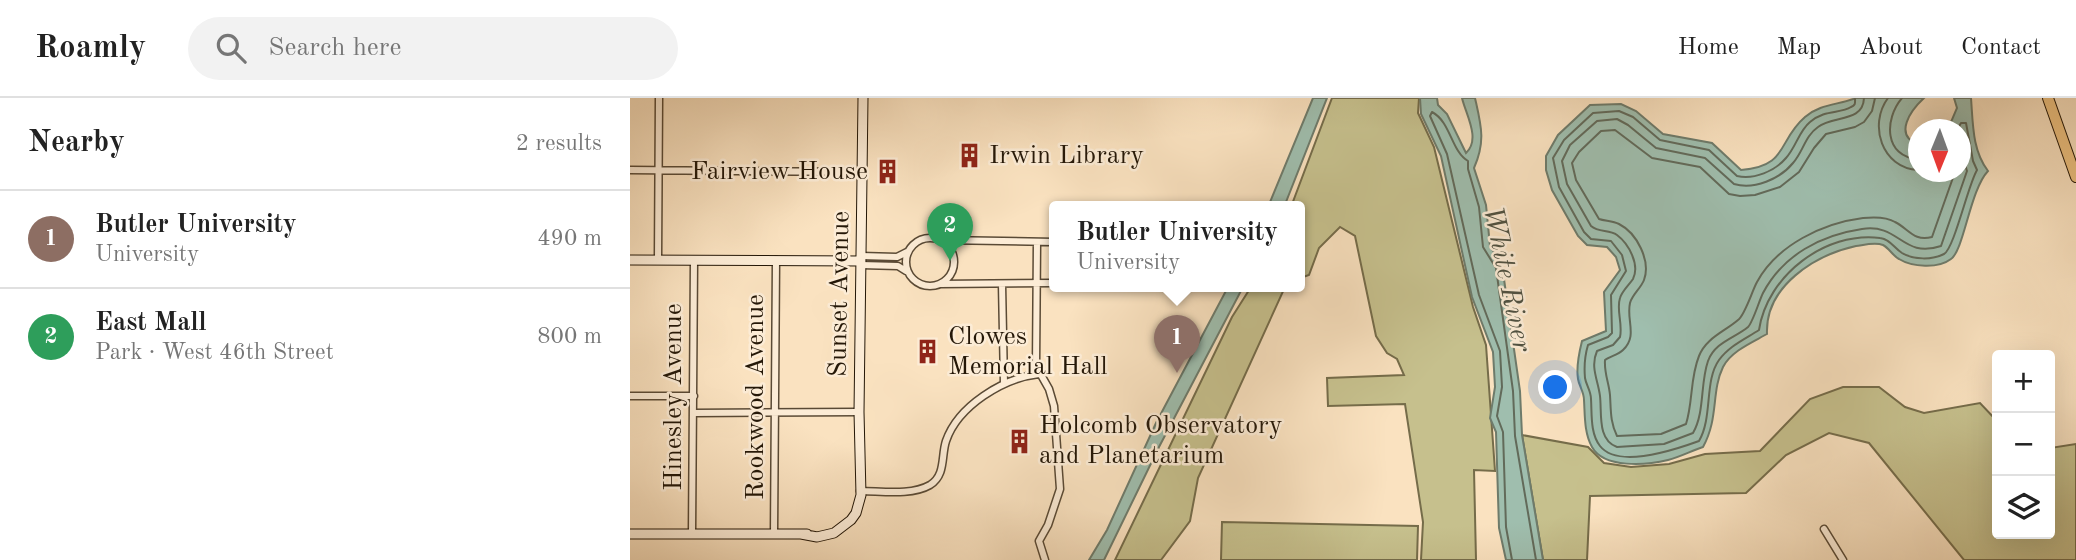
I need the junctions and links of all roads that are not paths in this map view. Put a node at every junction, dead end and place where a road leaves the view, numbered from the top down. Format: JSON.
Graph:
{"nodes":[{"id":1,"x":659,"y":98,"type":"edge"},
{"id":2,"x":863,"y":98,"type":"edge"},
{"id":3,"x":2048,"y":98,"type":"edge"},
{"id":4,"x":630,"y":170,"type":"edge"},
{"id":5,"x":659,"y":170,"type":"junction"},
{"id":6,"x":862,"y":172,"type":"junction"},
{"id":7,"x":2076,"y":177,"type":"edge"},
{"id":8,"x":930,"y":238,"type":"junction"},
{"id":9,"x":1037,"y":242,"type":"junction"},
{"id":10,"x":1049,"y":242,"type":"edge"},
{"id":11,"x":909,"y":250,"type":"junction"},
{"id":12,"x":630,"y":260,"type":"edge"},
{"id":13,"x":658,"y":260,"type":"junction"},
{"id":14,"x":694,"y":260,"type":"junction"},
{"id":15,"x":776,"y":260,"type":"junction"},
{"id":16,"x":861,"y":261,"type":"junction"},
{"id":17,"x":909,"y":274,"type":"junction"},
{"id":18,"x":1037,"y":283,"type":"junction"},
{"id":19,"x":1049,"y":283,"type":"edge"},
{"id":20,"x":938,"y":284,"type":"junction"},
{"id":21,"x":1002,"y":284,"type":"junction"},
{"id":22,"x":1039,"y":374,"type":"junction"},
{"id":23,"x":1004,"y":384,"type":"junction"},
{"id":24,"x":630,"y":396,"type":"edge"},
{"id":25,"x":694,"y":396,"type":"junction"},
{"id":26,"x":859,"y":412,"type":"junction"},
{"id":27,"x":694,"y":413,"type":"junction"},
{"id":28,"x":774,"y":413,"type":"junction"},
{"id":29,"x":860,"y":491,"type":"junction"},
{"id":30,"x":1824,"y":529,"type":"dead end"},
{"id":31,"x":630,"y":534,"type":"edge"},
{"id":32,"x":692,"y":534,"type":"junction"},
{"id":33,"x":774,"y":534,"type":"junction"},
{"id":34,"x":1045,"y":560,"type":"edge"},
{"id":35,"x":1843,"y":560,"type":"edge"}],
"edges":[{"from":1,"to":5,"type":"street"},
{"from":2,"to":6,"type":"street","name":"Sunset Avenue"},
{"from":3,"to":7,"type":"main road"},
{"from":4,"to":5,"type":"street"},
{"from":5,"to":6,"type":"street"},
{"from":5,"to":13,"type":"street"},
{"from":6,"to":16,"type":"street","name":"Sunset Avenue"},
{"from":8,"to":9,"type":"street"},
{"from":8,"to":11,"type":"street"},
{"from":8,"to":20,"type":"street"},
{"from":9,"to":10,"type":"street"},
{"from":9,"to":18,"type":"street"},
{"from":11,"to":16,"type":"street"},
{"from":11,"to":17,"type":"street"},
{"from":12,"to":13,"type":"street"},
{"from":13,"to":14,"type":"street"},
{"from":14,"to":15,"type":"street"},
{"from":14,"to":25,"type":"street","name":"Hinesley Avenue"},
{"from":15,"to":16,"type":"street"},
{"from":15,"to":28,"type":"street","name":"Rookwood Avenue"},
{"from":16,"to":17,"type":"street"},
{"from":16,"to":26,"type":"street","name":"Sunset Avenue"},
{"from":17,"to":20,"type":"street"},
{"from":18,"to":19,"type":"street"},
{"from":18,"to":21,"type":"street"},
{"from":18,"to":22,"type":"street"},
{"from":20,"to":21,"type":"street"},
{"from":21,"to":23,"type":"street"},
{"from":22,"to":23,"type":"street"},
{"from":22,"to":34,"type":"street"},
{"from":23,"to":29,"type":"street"},
{"from":24,"to":25,"type":"street"},
{"from":25,"to":27,"type":"street","name":"Hinesley Avenue"},
{"from":26,"to":28,"type":"street"},
{"from":26,"to":29,"type":"street","name":"Sunset Avenue"},
{"from":27,"to":28,"type":"street"},
{"from":27,"to":32,"type":"street","name":"Hinesley Avenue"},
{"from":28,"to":33,"type":"street","name":"Rookwood Avenue"},
{"from":29,"to":33,"type":"street","name":"Sunset Avenue"},
{"from":30,"to":35,"type":"street"},
{"from":31,"to":32,"type":"street"},
{"from":32,"to":33,"type":"street"}]}
